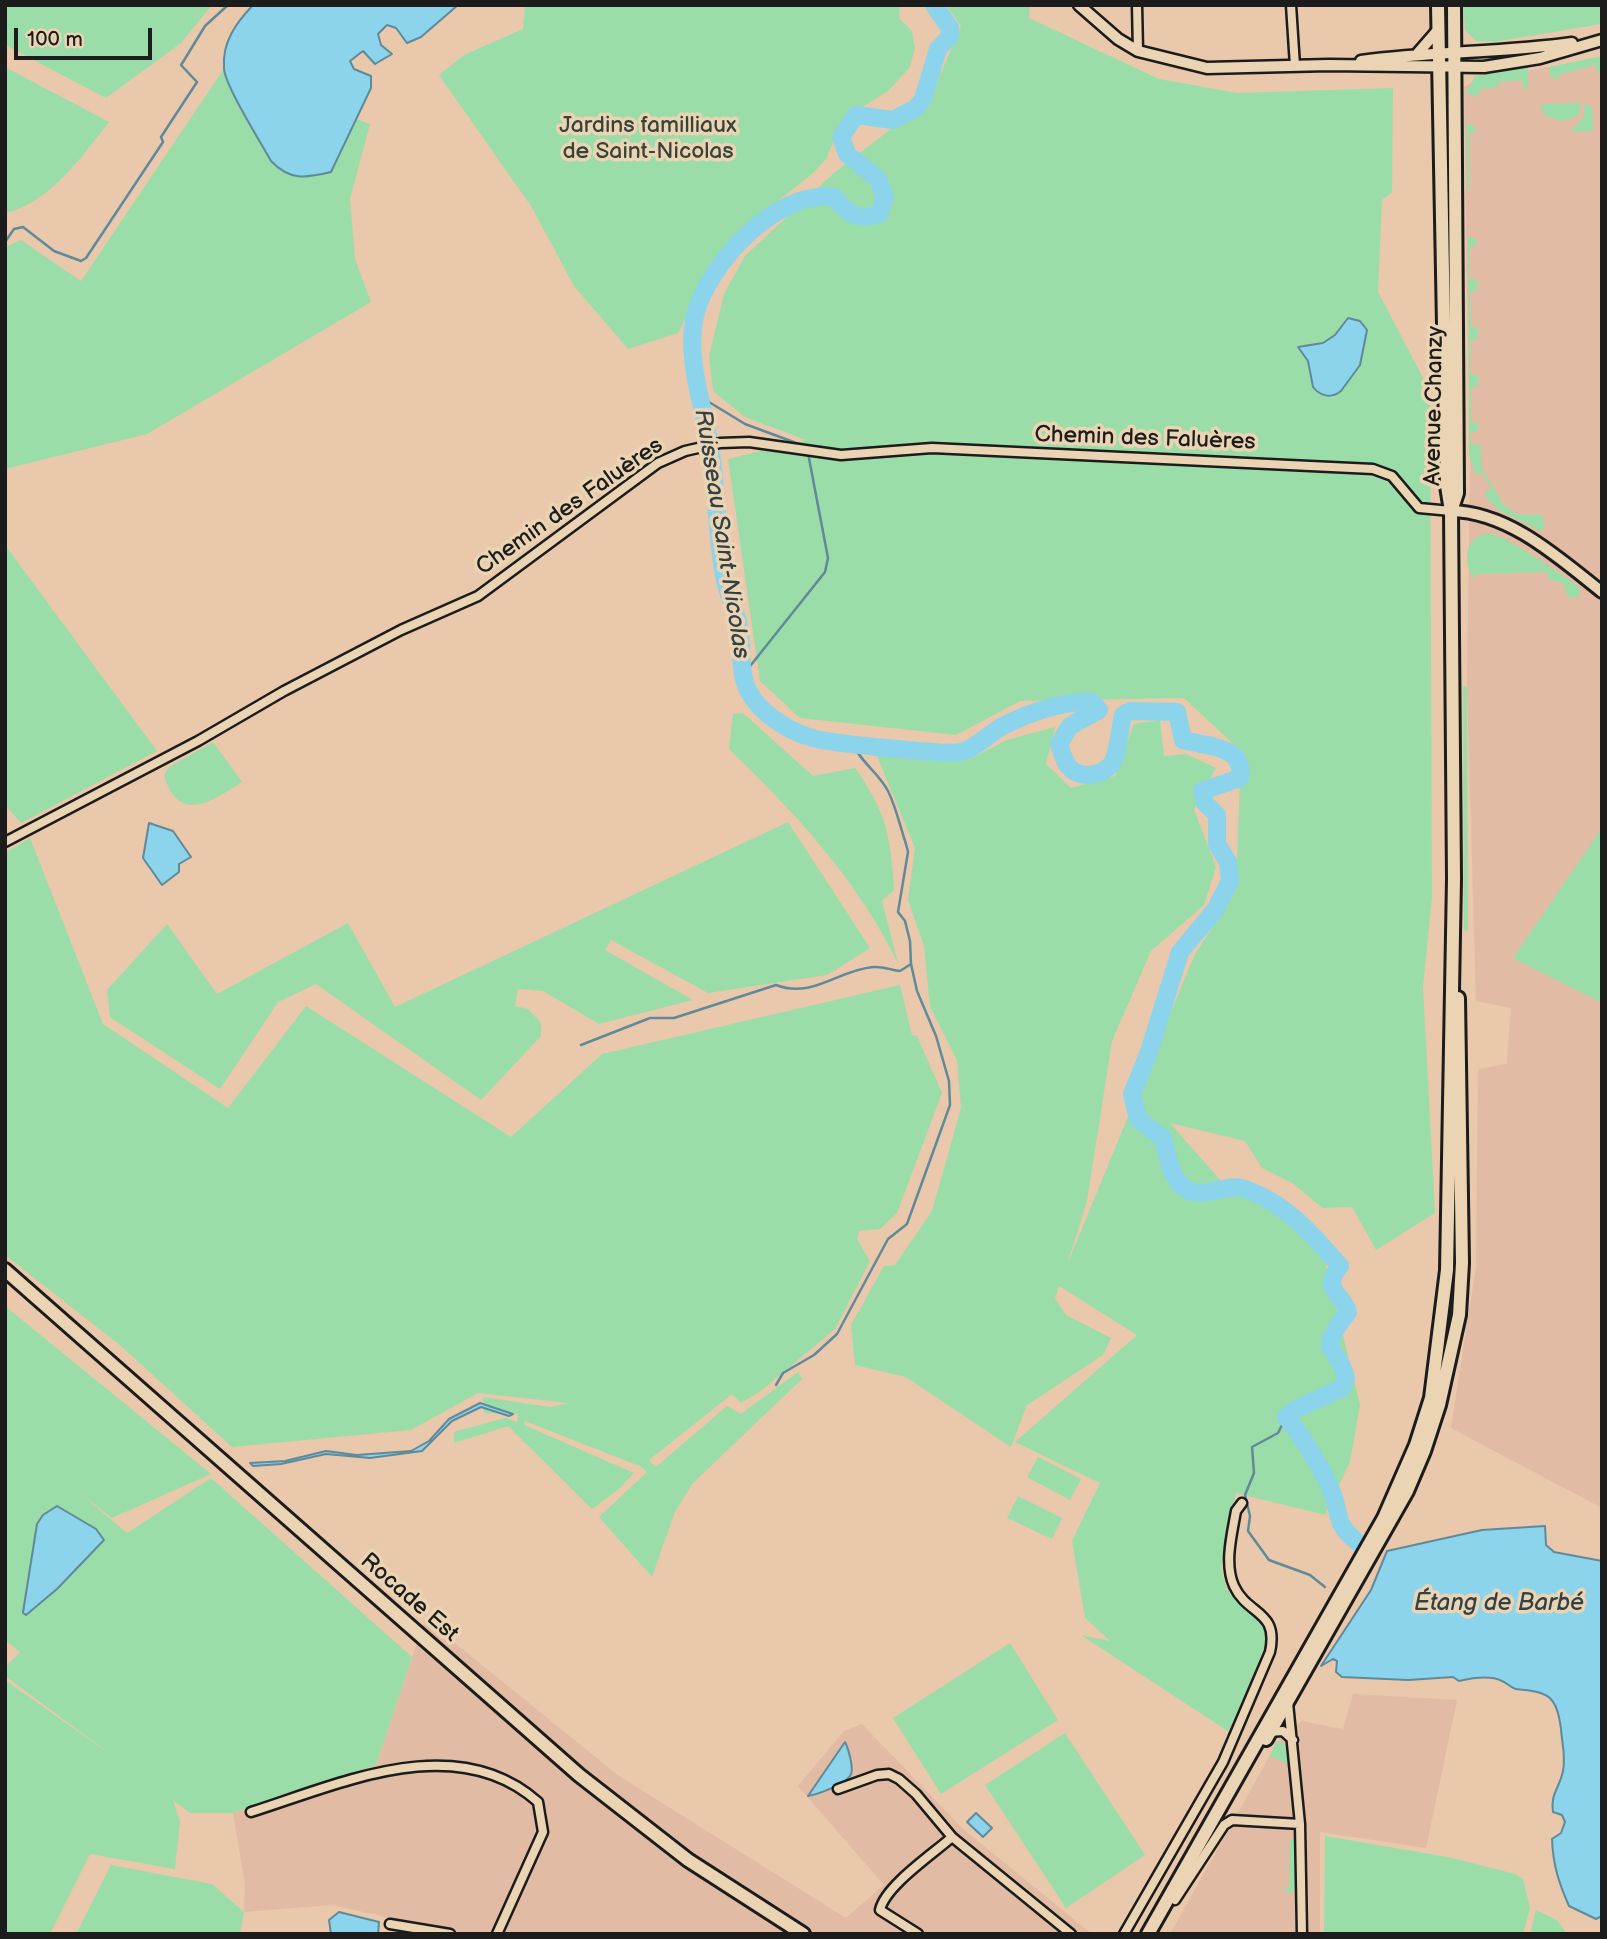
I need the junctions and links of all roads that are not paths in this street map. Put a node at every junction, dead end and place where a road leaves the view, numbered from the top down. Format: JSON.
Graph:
{"nodes":[{"id":1,"x":1080,"y":5,"type":"edge"},
{"id":2,"x":1137,"y":5,"type":"edge"},
{"id":3,"x":1292,"y":5,"type":"edge"},
{"id":4,"x":1438,"y":5,"type":"edge"},
{"id":5,"x":1454,"y":5,"type":"edge"},
{"id":6,"x":1438,"y":30,"type":"junction"},
{"id":7,"x":1602,"y":40,"type":"edge"},
{"id":8,"x":1138,"y":51,"type":"junction"},
{"id":9,"x":1418,"y":53,"type":"junction"},
{"id":10,"x":1438,"y":53,"type":"junction"},
{"id":11,"x":1455,"y":53,"type":"junction"},
{"id":12,"x":1329,"y":65,"type":"junction"},
{"id":13,"x":1295,"y":66,"type":"junction"},
{"id":14,"x":1438,"y":67,"type":"junction"},
{"id":15,"x":1455,"y":67,"type":"junction"},
{"id":16,"x":1451,"y":511,"type":"junction"},
{"id":17,"x":1602,"y":592,"type":"edge"},
{"id":18,"x":5,"y":842,"type":"edge"},
{"id":19,"x":1454,"y":878,"type":"junction"},
{"id":20,"x":5,"y":1270,"type":"edge"},
{"id":21,"x":1242,"y":1503,"type":"dead end"},
{"id":22,"x":1288,"y":1700,"type":"junction"},
{"id":23,"x":1271,"y":1731,"type":"junction"},
{"id":24,"x":1257,"y":1738,"type":"junction"},
{"id":25,"x":1293,"y":1740,"type":"junction"},
{"id":26,"x":838,"y":1788,"type":"dead end"},
{"id":27,"x":251,"y":1812,"type":"dead end"},
{"id":28,"x":1300,"y":1824,"type":"junction"},
{"id":29,"x":952,"y":1837,"type":"junction"},
{"id":30,"x":1175,"y":1900,"type":"junction"},
{"id":31,"x":390,"y":1924,"type":"dead end"},
{"id":32,"x":1060,"y":1925,"type":"junction"},
{"id":33,"x":450,"y":1934,"type":"edge"},
{"id":34,"x":497,"y":1934,"type":"edge"},
{"id":35,"x":803,"y":1934,"type":"edge"},
{"id":36,"x":918,"y":1934,"type":"edge"},
{"id":37,"x":1055,"y":1934,"type":"edge"},
{"id":38,"x":1071,"y":1934,"type":"edge"},
{"id":39,"x":1124,"y":1934,"type":"edge"},
{"id":40,"x":1148,"y":1934,"type":"edge"},
{"id":41,"x":1156,"y":1934,"type":"edge"},
{"id":42,"x":1302,"y":1934,"type":"edge"}],
"edges":[{"from":1,"to":8,"type":"street"},
{"from":2,"to":8,"type":"street"},
{"from":3,"to":13,"type":"street"},
{"from":4,"to":6,"type":"main road","name":"Avenue Chanzy"},
{"from":5,"to":11,"type":"main road","name":"Avenue Chanzy"},
{"from":6,"to":9,"type":"street"},
{"from":6,"to":10,"type":"main road","name":"Avenue Chanzy"},
{"from":7,"to":11,"type":"street"},
{"from":7,"to":15,"type":"street"},
{"from":8,"to":13,"type":"street"},
{"from":9,"to":10,"type":"street"},
{"from":9,"to":12,"type":"street"},
{"from":10,"to":11,"type":"street"},
{"from":10,"to":14,"type":"main road","name":"Avenue Chanzy"},
{"from":11,"to":15,"type":"main road","name":"Avenue Chanzy"},
{"from":12,"to":13,"type":"street"},
{"from":12,"to":14,"type":"street"},
{"from":14,"to":15,"type":"street"},
{"from":14,"to":16,"type":"main road","name":"Avenue Chanzy"},
{"from":15,"to":16,"type":"main road","name":"Avenue Chanzy"},
{"from":16,"to":17,"type":"main road"},
{"from":16,"to":18,"type":"street","name":"Chemin des Faluères"},
{"from":16,"to":19,"type":"main road"},
{"from":19,"to":22,"type":"main road"},
{"from":19,"to":24,"type":"main road"},
{"from":20,"to":35,"type":"main road","name":"Rocade Est"},
{"from":21,"to":39,"type":"street"},
{"from":22,"to":23,"type":"main road"},
{"from":22,"to":25,"type":"street"},
{"from":23,"to":24,"type":"street"},
{"from":23,"to":25,"type":"street"},
{"from":23,"to":30,"type":"main road"},
{"from":24,"to":40,"type":"main road"},
{"from":25,"to":28,"type":"street"},
{"from":26,"to":29,"type":"street"},
{"from":27,"to":34,"type":"street"},
{"from":28,"to":30,"type":"street"},
{"from":28,"to":42,"type":"street"},
{"from":29,"to":32,"type":"street"},
{"from":29,"to":36,"type":"street"},
{"from":30,"to":41,"type":"main road"},
{"from":31,"to":33,"type":"street"},
{"from":32,"to":37,"type":"street"},
{"from":32,"to":38,"type":"street"}]}
